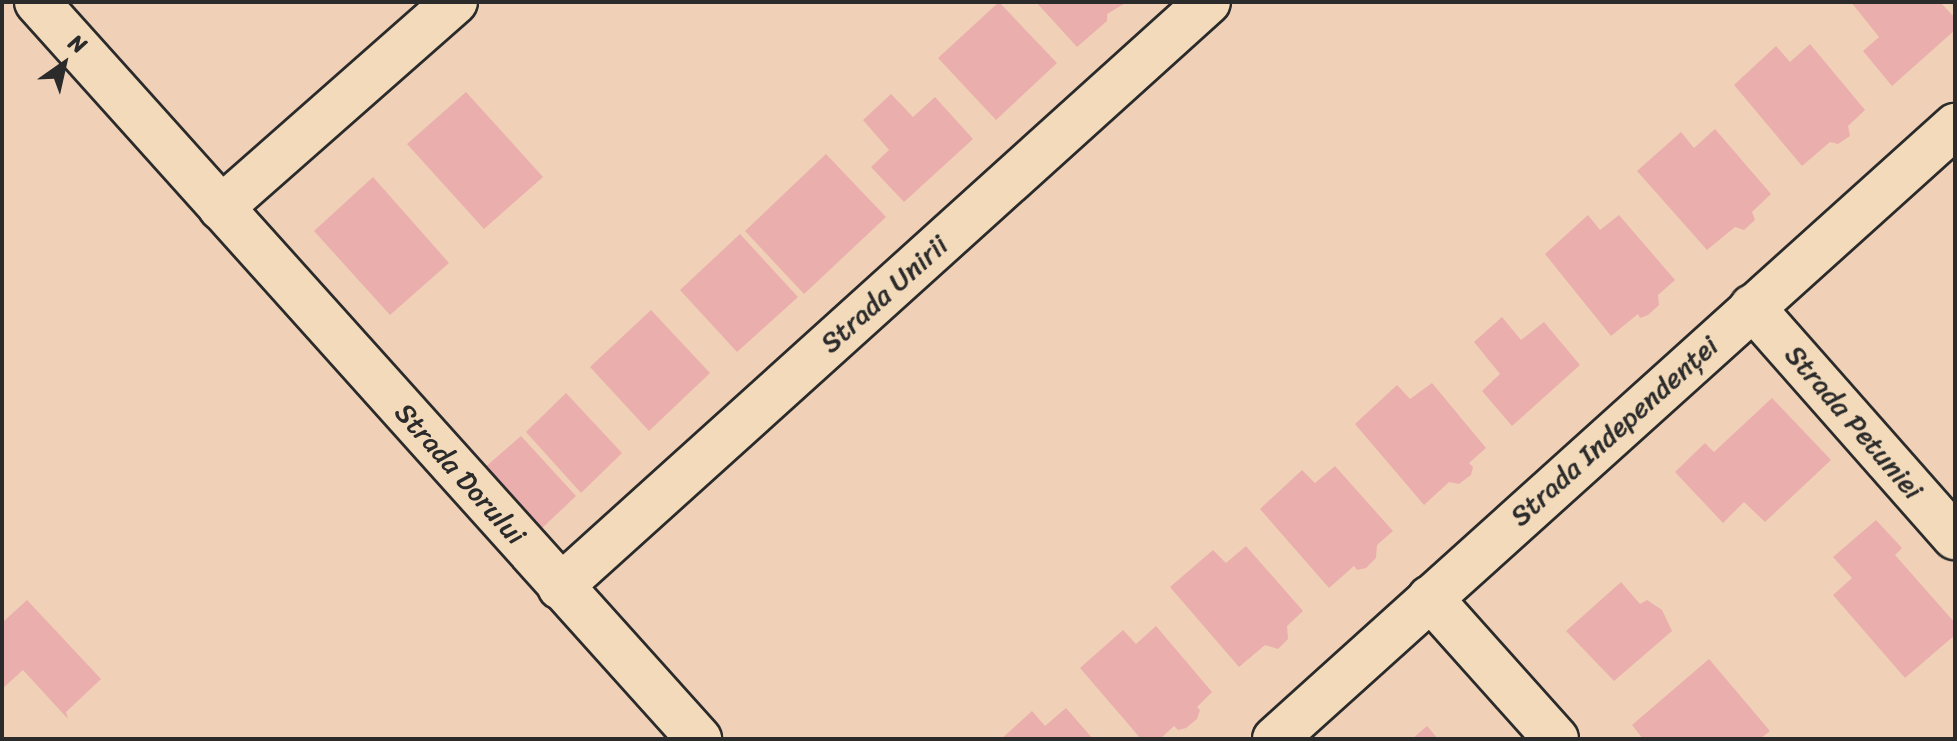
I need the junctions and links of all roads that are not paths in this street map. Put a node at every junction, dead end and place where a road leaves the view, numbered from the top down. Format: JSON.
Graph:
{"nodes":[{"id":1,"x":37,"y":2,"type":"edge"},
{"id":2,"x":455,"y":2,"type":"edge"},
{"id":3,"x":1208,"y":2,"type":"edge"},
{"id":4,"x":1955,"y":126,"type":"edge"},
{"id":5,"x":221,"y":208,"type":"junction"},
{"id":6,"x":1752,"y":307,"type":"junction"},
{"id":7,"x":1955,"y":537,"type":"edge"},
{"id":8,"x":560,"y":587,"type":"junction"},
{"id":9,"x":1430,"y":598,"type":"junction"},
{"id":10,"x":699,"y":739,"type":"edge"},
{"id":11,"x":1275,"y":739,"type":"edge"},
{"id":12,"x":1556,"y":739,"type":"edge"}],
"edges":[{"from":1,"to":5,"type":"street","name":"Strada Dorului"},
{"from":2,"to":5,"type":"street"},
{"from":3,"to":8,"type":"street","name":"Strada Unirii"},
{"from":4,"to":6,"type":"street","name":"Strada Independenței"},
{"from":5,"to":8,"type":"street","name":"Strada Dorului"},
{"from":6,"to":7,"type":"street","name":"Strada Petuniei"},
{"from":6,"to":9,"type":"street","name":"Strada Independenței"},
{"from":8,"to":10,"type":"street","name":"Strada Dorului"},
{"from":9,"to":11,"type":"street","name":"Strada Independenței"},
{"from":9,"to":12,"type":"street"}]}
